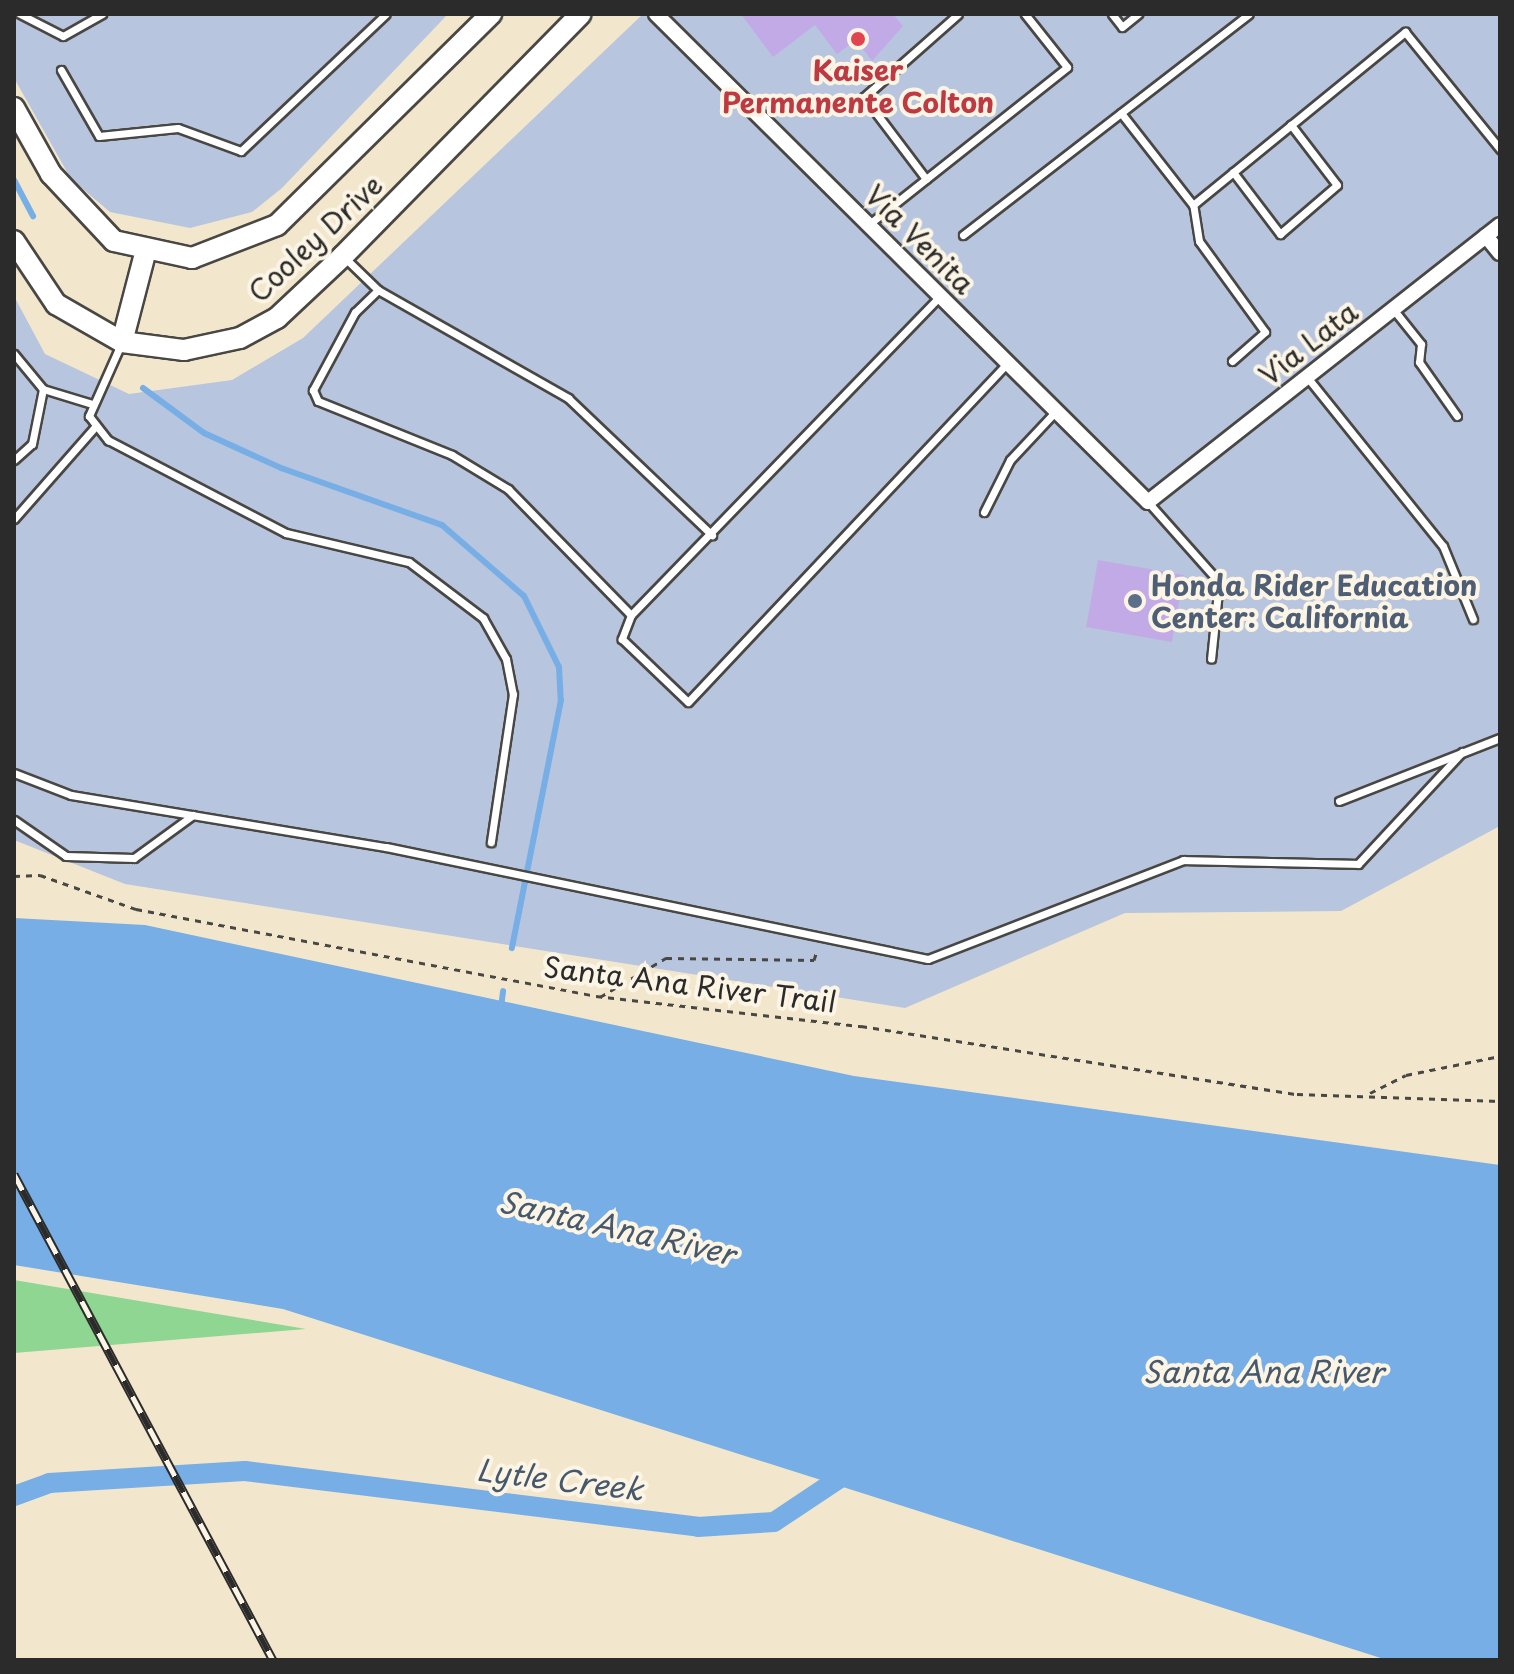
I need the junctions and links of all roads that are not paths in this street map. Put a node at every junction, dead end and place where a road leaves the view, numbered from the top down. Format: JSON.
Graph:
{"nodes":[{"id":1,"x":20,"y":14,"type":"edge"},
{"id":2,"x":102,"y":14,"type":"edge"},
{"id":3,"x":386,"y":14,"type":"edge"},
{"id":4,"x":491,"y":14,"type":"edge"},
{"id":5,"x":581,"y":14,"type":"edge"},
{"id":6,"x":656,"y":14,"type":"edge"},
{"id":7,"x":958,"y":14,"type":"edge"},
{"id":8,"x":1025,"y":14,"type":"edge"},
{"id":9,"x":1112,"y":14,"type":"edge"},
{"id":10,"x":1138,"y":14,"type":"edge"},
{"id":11,"x":1249,"y":14,"type":"edge"},
{"id":12,"x":61,"y":70,"type":"dead end"},
{"id":13,"x":14,"y":108,"type":"edge"},
{"id":14,"x":1121,"y":113,"type":"junction"},
{"id":15,"x":1291,"y":125,"type":"junction"},
{"id":16,"x":1500,"y":149,"type":"edge"},
{"id":17,"x":1233,"y":172,"type":"junction"},
{"id":18,"x":926,"y":179,"type":"junction"},
{"id":19,"x":1193,"y":205,"type":"junction"},
{"id":20,"x":868,"y":225,"type":"junction"},
{"id":21,"x":1500,"y":225,"type":"edge"},
{"id":22,"x":963,"y":235,"type":"dead end"},
{"id":23,"x":1486,"y":236,"type":"junction"},
{"id":24,"x":14,"y":241,"type":"edge"},
{"id":25,"x":146,"y":250,"type":"junction"},
{"id":26,"x":1500,"y":253,"type":"edge"},
{"id":27,"x":343,"y":256,"type":"junction"},
{"id":28,"x":378,"y":290,"type":"junction"},
{"id":29,"x":940,"y":296,"type":"junction"},
{"id":30,"x":1393,"y":309,"type":"junction"},
{"id":31,"x":122,"y":342,"type":"junction"},
{"id":32,"x":14,"y":354,"type":"edge"},
{"id":33,"x":1232,"y":361,"type":"dead end"},
{"id":34,"x":1008,"y":363,"type":"junction"},
{"id":35,"x":1307,"y":377,"type":"junction"},
{"id":36,"x":43,"y":389,"type":"junction"},
{"id":37,"x":92,"y":404,"type":"junction"},
{"id":38,"x":1056,"y":411,"type":"junction"},
{"id":39,"x":1457,"y":416,"type":"dead end"},
{"id":40,"x":94,"y":428,"type":"junction"},
{"id":41,"x":14,"y":460,"type":"edge"},
{"id":42,"x":1148,"y":502,"type":"junction"},
{"id":43,"x":984,"y":512,"type":"dead end"},
{"id":44,"x":14,"y":519,"type":"edge"},
{"id":45,"x":712,"y":535,"type":"junction"},
{"id":46,"x":631,"y":615,"type":"junction"},
{"id":47,"x":1473,"y":619,"type":"dead end"},
{"id":48,"x":1211,"y":659,"type":"dead end"},
{"id":49,"x":1500,"y":738,"type":"edge"},
{"id":50,"x":1462,"y":752,"type":"junction"},
{"id":51,"x":14,"y":773,"type":"edge"},
{"id":52,"x":1339,"y":801,"type":"dead end"},
{"id":53,"x":193,"y":815,"type":"junction"},
{"id":54,"x":14,"y":820,"type":"edge"},
{"id":55,"x":491,"y":842,"type":"dead end"}],
"edges":[{"from":1,"to":2,"type":"lane"},
{"from":3,"to":12,"type":"lane"},
{"from":4,"to":25,"type":"street","name":"Cooley Drive"},
{"from":5,"to":27,"type":"street","name":"Cooley Drive"},
{"from":6,"to":20,"type":"street","name":"Via Venita"},
{"from":7,"to":18,"type":"lane"},
{"from":8,"to":18,"type":"lane"},
{"from":9,"to":10,"type":"lane"},
{"from":11,"to":14,"type":"lane"},
{"from":13,"to":25,"type":"street","name":"Cooley Drive"},
{"from":14,"to":19,"type":"lane"},
{"from":14,"to":22,"type":"lane"},
{"from":15,"to":16,"type":"lane"},
{"from":15,"to":17,"type":"lane"},
{"from":15,"to":17,"type":"lane"},
{"from":17,"to":19,"type":"lane"},
{"from":18,"to":20,"type":"lane"},
{"from":19,"to":33,"type":"lane"},
{"from":20,"to":29,"type":"street","name":"Via Venita"},
{"from":21,"to":23,"type":"street","name":"Via Lata"},
{"from":23,"to":26,"type":"street"},
{"from":23,"to":30,"type":"street","name":"Via Lata"},
{"from":24,"to":31,"type":"street","name":"Cooley Drive"},
{"from":25,"to":31,"type":"street"},
{"from":27,"to":28,"type":"lane"},
{"from":27,"to":31,"type":"street","name":"Cooley Drive"},
{"from":28,"to":45,"type":"lane"},
{"from":28,"to":46,"type":"lane"},
{"from":29,"to":34,"type":"street","name":"Via Venita"},
{"from":29,"to":45,"type":"lane"},
{"from":30,"to":35,"type":"street","name":"Via Lata"},
{"from":30,"to":39,"type":"lane"},
{"from":31,"to":37,"type":"lane"},
{"from":32,"to":36,"type":"lane"},
{"from":34,"to":38,"type":"street","name":"Via Venita"},
{"from":34,"to":46,"type":"lane"},
{"from":35,"to":42,"type":"street","name":"Via Lata"},
{"from":35,"to":47,"type":"lane"},
{"from":36,"to":37,"type":"lane"},
{"from":36,"to":41,"type":"lane"},
{"from":37,"to":40,"type":"lane"},
{"from":38,"to":42,"type":"street","name":"Via Venita"},
{"from":38,"to":43,"type":"lane"},
{"from":40,"to":44,"type":"lane"},
{"from":40,"to":55,"type":"lane"},
{"from":42,"to":48,"type":"lane"},
{"from":45,"to":46,"type":"lane"},
{"from":49,"to":50,"type":"lane"},
{"from":50,"to":52,"type":"lane"},
{"from":50,"to":53,"type":"lane"},
{"from":51,"to":53,"type":"lane"},
{"from":53,"to":54,"type":"lane"}]}
